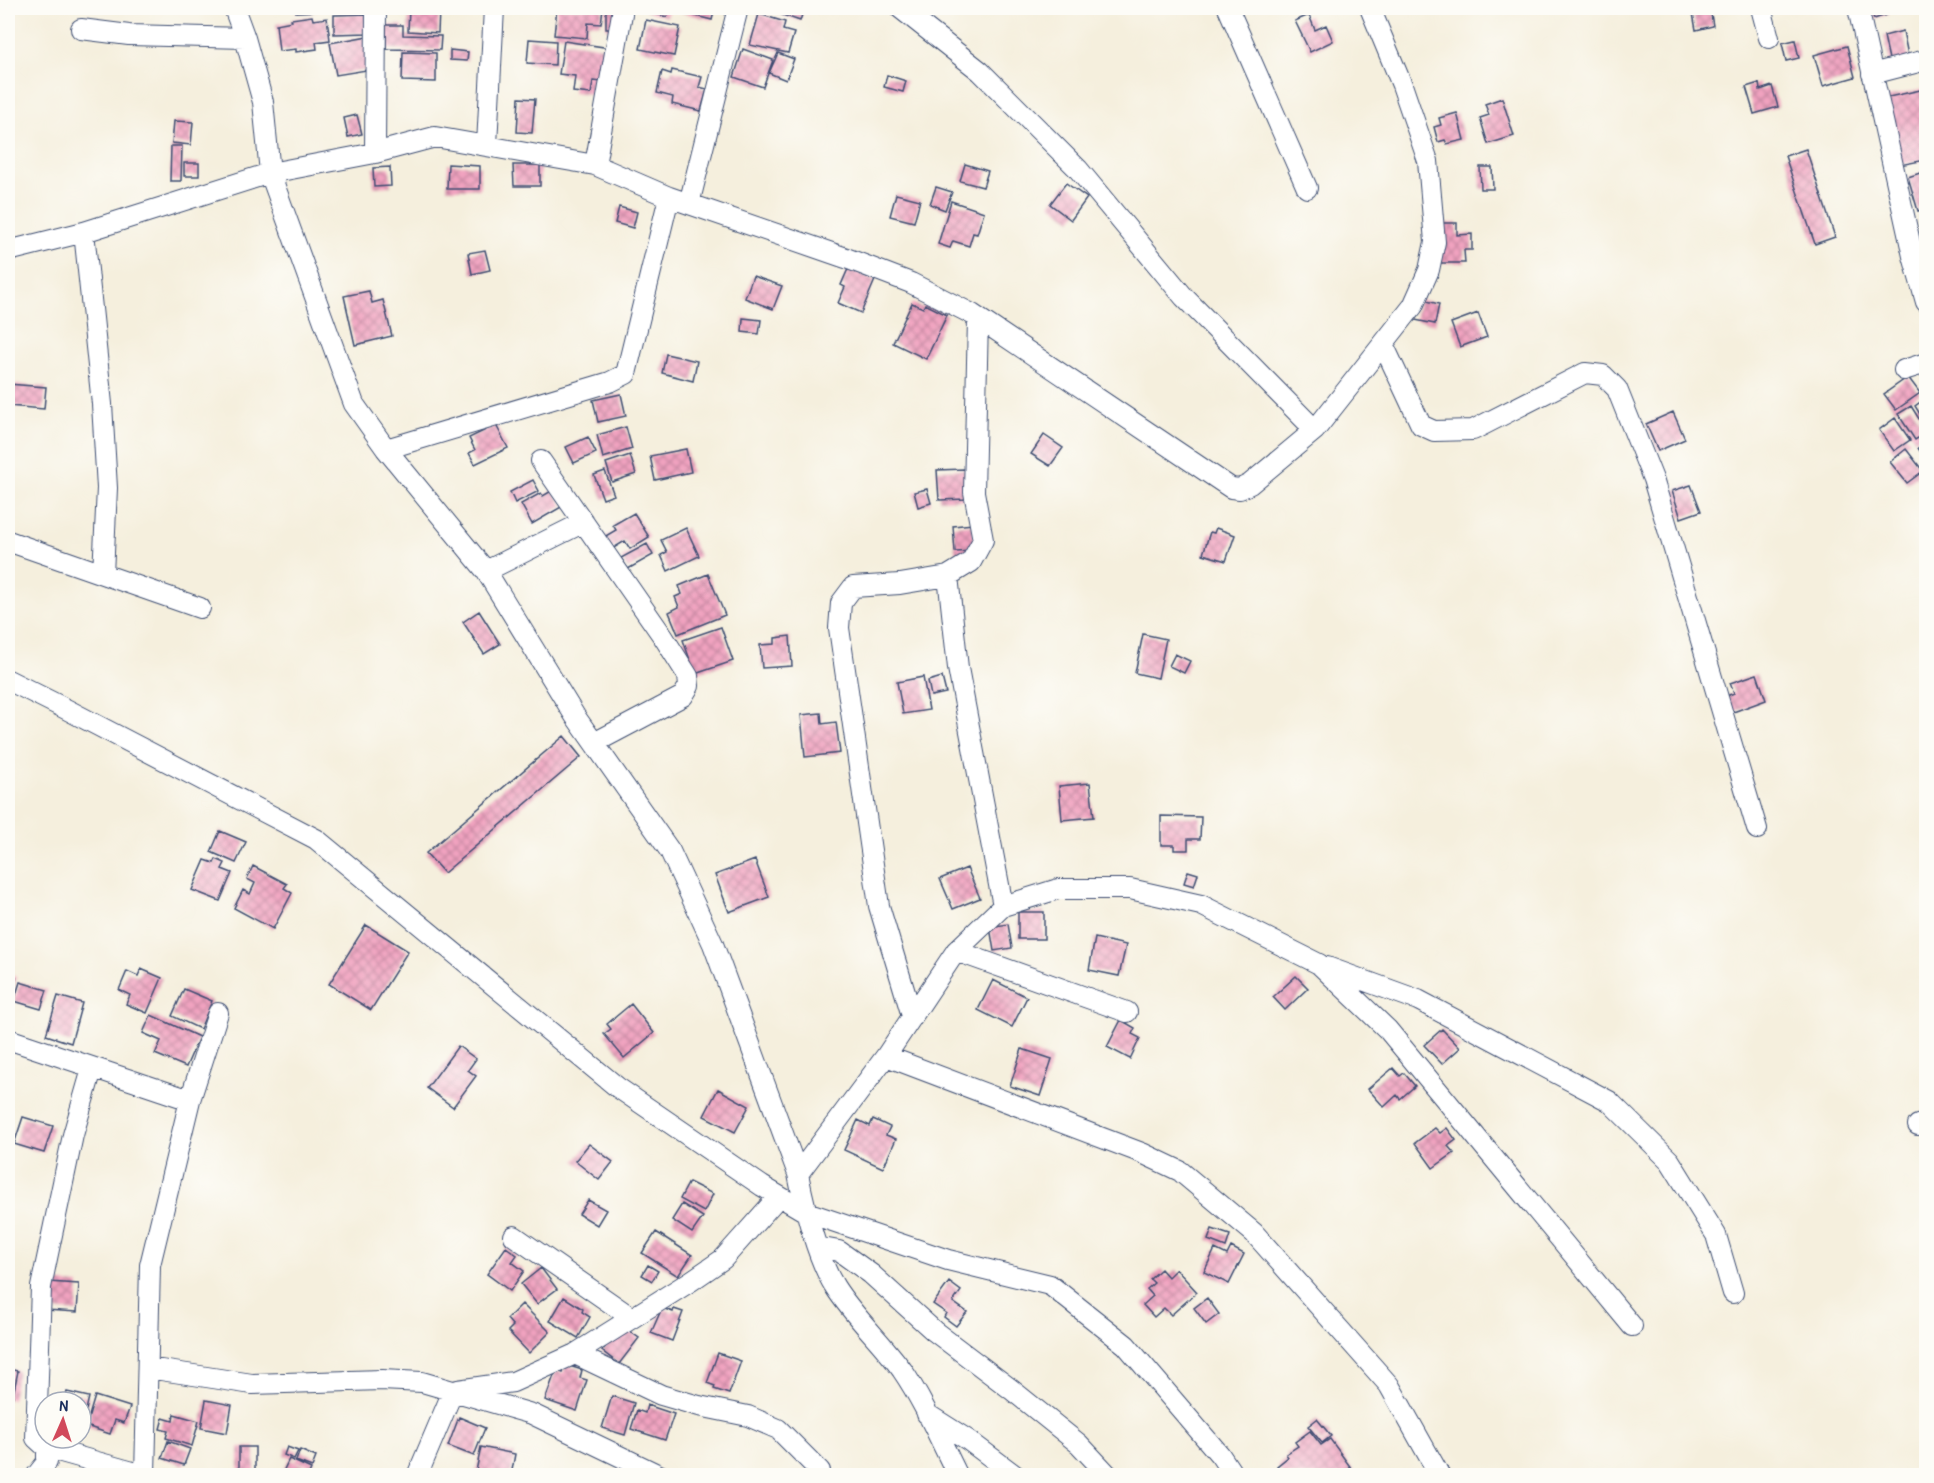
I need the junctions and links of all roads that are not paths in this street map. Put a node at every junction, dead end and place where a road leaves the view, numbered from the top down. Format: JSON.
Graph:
{"nodes":[{"id":1,"x":234,"y":8,"type":"edge"},
{"id":2,"x":376,"y":8,"type":"edge"},
{"id":3,"x":494,"y":8,"type":"edge"},
{"id":4,"x":623,"y":8,"type":"edge"},
{"id":5,"x":738,"y":8,"type":"edge"},
{"id":6,"x":900,"y":8,"type":"edge"},
{"id":7,"x":1228,"y":8,"type":"edge"},
{"id":8,"x":1370,"y":8,"type":"edge"},
{"id":9,"x":1761,"y":8,"type":"edge"},
{"id":10,"x":1858,"y":8,"type":"edge"},
{"id":11,"x":81,"y":29,"type":"dead end"},
{"id":12,"x":245,"y":38,"type":"junction"},
{"id":13,"x":1769,"y":38,"type":"dead end"},
{"id":14,"x":1926,"y":60,"type":"edge"},
{"id":15,"x":1872,"y":74,"type":"junction"},
{"id":16,"x":487,"y":145,"type":"junction"},
{"id":17,"x":375,"y":153,"type":"junction"},
{"id":18,"x":596,"y":165,"type":"junction"},
{"id":19,"x":270,"y":173,"type":"junction"},
{"id":20,"x":1307,"y":188,"type":"dead end"},
{"id":21,"x":669,"y":197,"type":"junction"},
{"id":22,"x":689,"y":204,"type":"junction"},
{"id":23,"x":84,"y":232,"type":"junction"},
{"id":24,"x":8,"y":251,"type":"edge"},
{"id":25,"x":1920,"y":254,"type":"edge"},
{"id":26,"x":1926,"y":302,"type":"edge"},
{"id":27,"x":978,"y":319,"type":"junction"},
{"id":28,"x":1383,"y":344,"type":"junction"},
{"id":29,"x":1926,"y":363,"type":"edge"},
{"id":30,"x":1904,"y":370,"type":"dead end"},
{"id":31,"x":1315,"y":430,"type":"junction"},
{"id":32,"x":386,"y":449,"type":"junction"},
{"id":33,"x":541,"y":461,"type":"dead end"},
{"id":34,"x":582,"y":523,"type":"junction"},
{"id":35,"x":8,"y":541,"type":"edge"},
{"id":36,"x":486,"y":571,"type":"junction"},
{"id":37,"x":103,"y":574,"type":"junction"},
{"id":38,"x":948,"y":576,"type":"junction"},
{"id":39,"x":200,"y":608,"type":"dead end"},
{"id":40,"x":8,"y":680,"type":"edge"},
{"id":41,"x":594,"y":743,"type":"junction"},
{"id":42,"x":1757,"y":829,"type":"dead end"},
{"id":43,"x":1004,"y":906,"type":"junction"},
{"id":44,"x":956,"y":951,"type":"junction"},
{"id":45,"x":1319,"y":964,"type":"junction"},
{"id":46,"x":1127,"y":1012,"type":"dead end"},
{"id":47,"x":218,"y":1013,"type":"dead end"},
{"id":48,"x":912,"y":1016,"type":"junction"},
{"id":49,"x":8,"y":1040,"type":"edge"},
{"id":50,"x":886,"y":1056,"type":"junction"},
{"id":51,"x":92,"y":1069,"type":"junction"},
{"id":52,"x":190,"y":1100,"type":"junction"},
{"id":53,"x":798,"y":1174,"type":"junction"},
{"id":54,"x":779,"y":1196,"type":"junction"},
{"id":55,"x":806,"y":1212,"type":"junction"},
{"id":56,"x":514,"y":1236,"type":"dead end"},
{"id":57,"x":817,"y":1247,"type":"junction"},
{"id":58,"x":1733,"y":1293,"type":"dead end"},
{"id":59,"x":632,"y":1318,"type":"junction"},
{"id":60,"x":1632,"y":1326,"type":"dead end"},
{"id":61,"x":575,"y":1354,"type":"junction"},
{"id":62,"x":148,"y":1368,"type":"junction"},
{"id":63,"x":38,"y":1390,"type":"edge"},
{"id":64,"x":453,"y":1391,"type":"junction"},
{"id":65,"x":927,"y":1414,"type":"junction"},
{"id":66,"x":47,"y":1450,"type":"edge"},
{"id":67,"x":54,"y":1450,"type":"edge"},
{"id":68,"x":820,"y":1471,"type":"dead end"},
{"id":69,"x":146,"y":1475,"type":"edge"},
{"id":70,"x":36,"y":1476,"type":"edge"},
{"id":71,"x":417,"y":1476,"type":"edge"},
{"id":72,"x":661,"y":1476,"type":"edge"},
{"id":73,"x":958,"y":1476,"type":"edge"},
{"id":74,"x":1016,"y":1476,"type":"edge"},
{"id":75,"x":1109,"y":1476,"type":"edge"},
{"id":76,"x":1234,"y":1476,"type":"edge"},
{"id":77,"x":1440,"y":1476,"type":"edge"}],
"edges":[{"from":1,"to":12,"type":"street"},
{"from":2,"to":17,"type":"street"},
{"from":3,"to":16,"type":"street"},
{"from":4,"to":18,"type":"street"},
{"from":5,"to":22,"type":"street"},
{"from":6,"to":31,"type":"street"},
{"from":7,"to":20,"type":"street"},
{"from":8,"to":28,"type":"street"},
{"from":9,"to":13,"type":"street"},
{"from":10,"to":15,"type":"street"},
{"from":11,"to":12,"type":"street"},
{"from":12,"to":19,"type":"street"},
{"from":14,"to":15,"type":"street"},
{"from":15,"to":25,"type":"street"},
{"from":16,"to":17,"type":"street"},
{"from":16,"to":18,"type":"street"},
{"from":17,"to":19,"type":"street"},
{"from":18,"to":21,"type":"street"},
{"from":19,"to":23,"type":"street"},
{"from":19,"to":32,"type":"street"},
{"from":21,"to":22,"type":"street"},
{"from":21,"to":32,"type":"street"},
{"from":22,"to":27,"type":"street"},
{"from":23,"to":24,"type":"street"},
{"from":23,"to":37,"type":"street"},
{"from":25,"to":26,"type":"street"},
{"from":27,"to":31,"type":"street"},
{"from":27,"to":38,"type":"street"},
{"from":28,"to":31,"type":"street"},
{"from":28,"to":42,"type":"street"},
{"from":29,"to":30,"type":"street"},
{"from":32,"to":36,"type":"street"},
{"from":33,"to":34,"type":"street"},
{"from":34,"to":36,"type":"street"},
{"from":34,"to":41,"type":"street"},
{"from":35,"to":37,"type":"street"},
{"from":36,"to":41,"type":"street"},
{"from":37,"to":39,"type":"street"},
{"from":38,"to":43,"type":"street"},
{"from":38,"to":48,"type":"street"},
{"from":40,"to":54,"type":"street"},
{"from":41,"to":53,"type":"street"},
{"from":43,"to":44,"type":"street"},
{"from":43,"to":45,"type":"street"},
{"from":44,"to":46,"type":"street"},
{"from":44,"to":48,"type":"street"},
{"from":45,"to":58,"type":"street"},
{"from":45,"to":60,"type":"street"},
{"from":47,"to":52,"type":"street"},
{"from":48,"to":50,"type":"street"},
{"from":49,"to":51,"type":"street"},
{"from":50,"to":53,"type":"street"},
{"from":50,"to":77,"type":"street"},
{"from":51,"to":52,"type":"street"},
{"from":51,"to":63,"type":"street"},
{"from":52,"to":62,"type":"street"},
{"from":53,"to":55,"type":"street"},
{"from":54,"to":55,"type":"street"},
{"from":54,"to":59,"type":"street"},
{"from":55,"to":57,"type":"street"},
{"from":55,"to":76,"type":"street"},
{"from":56,"to":59,"type":"street"},
{"from":57,"to":65,"type":"street"},
{"from":57,"to":75,"type":"street"},
{"from":59,"to":61,"type":"street"},
{"from":61,"to":64,"type":"street"},
{"from":61,"to":68,"type":"street"},
{"from":62,"to":64,"type":"street"},
{"from":62,"to":69,"type":"street"},
{"from":64,"to":71,"type":"street"},
{"from":64,"to":72,"type":"street"},
{"from":65,"to":73,"type":"street"},
{"from":65,"to":74,"type":"street"},
{"from":66,"to":70,"type":"street"},
{"from":67,"to":69,"type":"street"}]}
